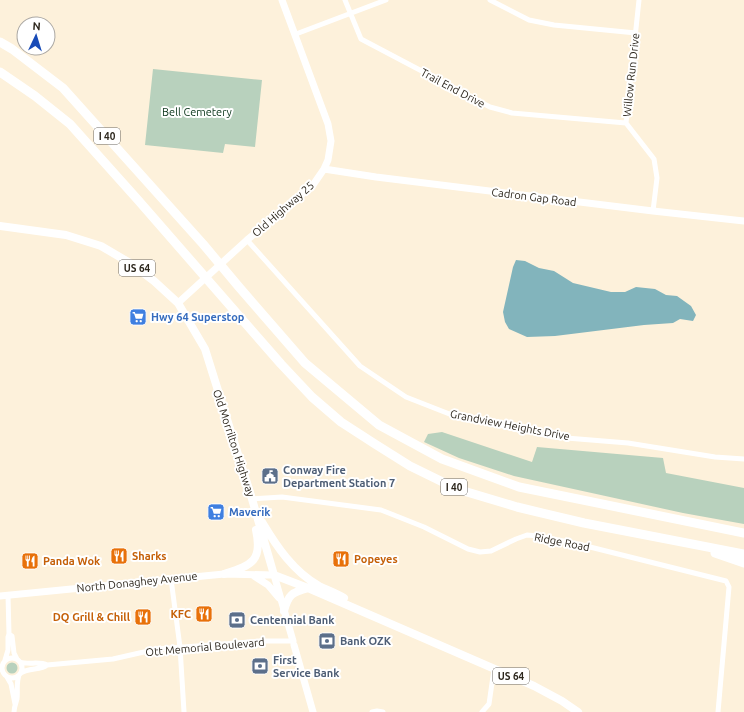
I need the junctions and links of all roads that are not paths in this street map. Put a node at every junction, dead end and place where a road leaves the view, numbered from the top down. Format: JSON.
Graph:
{"nodes":[{"id":1,"x":282,"y":0,"type":"edge"},
{"id":2,"x":344,"y":0,"type":"edge"},
{"id":3,"x":386,"y":0,"type":"edge"},
{"id":4,"x":490,"y":0,"type":"edge"},
{"id":5,"x":639,"y":0,"type":"edge"},
{"id":6,"x":350,"y":14,"type":"junction"},
{"id":7,"x":636,"y":33,"type":"junction"},
{"id":8,"x":296,"y":34,"type":"junction"},
{"id":9,"x":0,"y":42,"type":"edge"},
{"id":10,"x":0,"y":72,"type":"edge"},
{"id":11,"x":626,"y":124,"type":"junction"},
{"id":12,"x":324,"y":169,"type":"junction"},
{"id":13,"x":653,"y":211,"type":"junction"},
{"id":14,"x":744,"y":221,"type":"edge"},
{"id":15,"x":0,"y":226,"type":"edge"},
{"id":16,"x":247,"y":240,"type":"junction"},
{"id":17,"x":178,"y":302,"type":"junction"},
{"id":18,"x":744,"y":460,"type":"edge"},
{"id":19,"x":252,"y":499,"type":"junction"},
{"id":20,"x":744,"y":533,"type":"edge"},
{"id":21,"x":652,"y":535,"type":"junction"},
{"id":22,"x":744,"y":554,"type":"edge"},
{"id":23,"x":744,"y":563,"type":"edge"},
{"id":24,"x":224,"y":574,"type":"junction"},
{"id":25,"x":250,"y":574,"type":"junction"},
{"id":26,"x":274,"y":575,"type":"junction"},
{"id":27,"x":171,"y":579,"type":"junction"},
{"id":28,"x":308,"y":588,"type":"junction"},
{"id":29,"x":8,"y":595,"type":"junction"},
{"id":30,"x":0,"y":596,"type":"edge"},
{"id":31,"x":281,"y":602,"type":"junction"},
{"id":32,"x":284,"y":611,"type":"junction"},
{"id":33,"x":388,"y":622,"type":"junction"},
{"id":34,"x":10,"y":634,"type":"junction"},
{"id":35,"x":294,"y":643,"type":"junction"},
{"id":36,"x":180,"y":647,"type":"junction"},
{"id":37,"x":18,"y":660,"type":"junction"},
{"id":38,"x":3,"y":663,"type":"edge"},
{"id":39,"x":47,"y":665,"type":"junction"},
{"id":40,"x":494,"y":669,"type":"junction"},
{"id":41,"x":20,"y":674,"type":"junction"},
{"id":42,"x":4,"y":675,"type":"edge"},
{"id":43,"x":15,"y":704,"type":"junction"},
{"id":44,"x":14,"y":712,"type":"edge"},
{"id":45,"x":184,"y":712,"type":"edge"},
{"id":46,"x":313,"y":712,"type":"edge"},
{"id":47,"x":372,"y":712,"type":"edge"},
{"id":48,"x":383,"y":712,"type":"edge"},
{"id":49,"x":482,"y":712,"type":"edge"},
{"id":50,"x":578,"y":712,"type":"edge"},
{"id":51,"x":718,"y":712,"type":"edge"}],
"edges":[{"from":1,"to":8,"type":"street","name":"Old Highway 25"},
{"from":2,"to":6,"type":"street","name":"Trail End Drive"},
{"from":3,"to":6,"type":"street"},
{"from":4,"to":7,"type":"street"},
{"from":5,"to":7,"type":"street","name":"Willow Run Drive"},
{"from":6,"to":8,"type":"street"},
{"from":6,"to":11,"type":"street","name":"Trail End Drive"},
{"from":7,"to":11,"type":"street","name":"Willow Run Drive"},
{"from":8,"to":12,"type":"street","name":"Old Highway 25"},
{"from":9,"to":20,"type":"highway","number":"I 40"},
{"from":10,"to":21,"type":"highway","number":"I 40"},
{"from":11,"to":13,"type":"street","name":"Willow Run Drive"},
{"from":12,"to":13,"type":"street","name":"Cadron Gap Road"},
{"from":12,"to":16,"type":"street","name":"Old Highway 25"},
{"from":13,"to":14,"type":"street","name":"Cadron Gap Road"},
{"from":15,"to":17,"type":"main road","name":"Old Morrilton Highway","number":"US 64"},
{"from":16,"to":17,"type":"street","name":"Old Highway 25"},
{"from":16,"to":18,"type":"street","name":"Grandview Heights Drive"},
{"from":17,"to":19,"type":"main road","name":"Old Morrilton Highway","number":"US 64"},
{"from":19,"to":24,"type":"main road"},
{"from":19,"to":26,"type":"main road","name":"Old Morrilton Highway","number":"US 64"},
{"from":19,"to":33,"type":"main road"},
{"from":19,"to":51,"type":"street","name":"Ridge Road"},
{"from":21,"to":22,"type":"highway","number":"I 40"},
{"from":21,"to":23,"type":"highway"},
{"from":24,"to":25,"type":"street","name":"North Donaghey Avenue"},
{"from":24,"to":27,"type":"street","name":"North Donaghey Avenue"},
{"from":25,"to":26,"type":"street","name":"North Donaghey Avenue"},
{"from":25,"to":31,"type":"street"},
{"from":26,"to":28,"type":"main road","number":"US 64"},
{"from":26,"to":31,"type":"street"},
{"from":27,"to":29,"type":"street","name":"North Donaghey Avenue"},
{"from":27,"to":36,"type":"street"},
{"from":28,"to":32,"type":"main road"},
{"from":28,"to":33,"type":"main road","number":"US 64"},
{"from":29,"to":30,"type":"street","name":"North Donaghey Avenue"},
{"from":29,"to":34,"type":"street"},
{"from":31,"to":32,"type":"street"},
{"from":32,"to":35,"type":"street"},
{"from":33,"to":40,"type":"main road","number":"US 64"},
{"from":34,"to":37,"type":"street"},
{"from":34,"to":38,"type":"street"},
{"from":35,"to":36,"type":"street","name":"Ott Memorial Boulevard"},
{"from":35,"to":46,"type":"street"},
{"from":36,"to":39,"type":"street","name":"Ott Memorial Boulevard"},
{"from":36,"to":45,"type":"street"},
{"from":37,"to":38,"type":"street"},
{"from":37,"to":39,"type":"street","name":"Ott Memorial Boulevard"},
{"from":37,"to":41,"type":"street"},
{"from":38,"to":42,"type":"street"},
{"from":39,"to":41,"type":"street","name":"Ott Memorial Boulevard"},
{"from":40,"to":49,"type":"street"},
{"from":40,"to":50,"type":"main road","number":"US 64"},
{"from":41,"to":42,"type":"street"},
{"from":41,"to":43,"type":"street"},
{"from":42,"to":43,"type":"street"},
{"from":43,"to":44,"type":"street"},
{"from":47,"to":48,"type":"street"}]}
